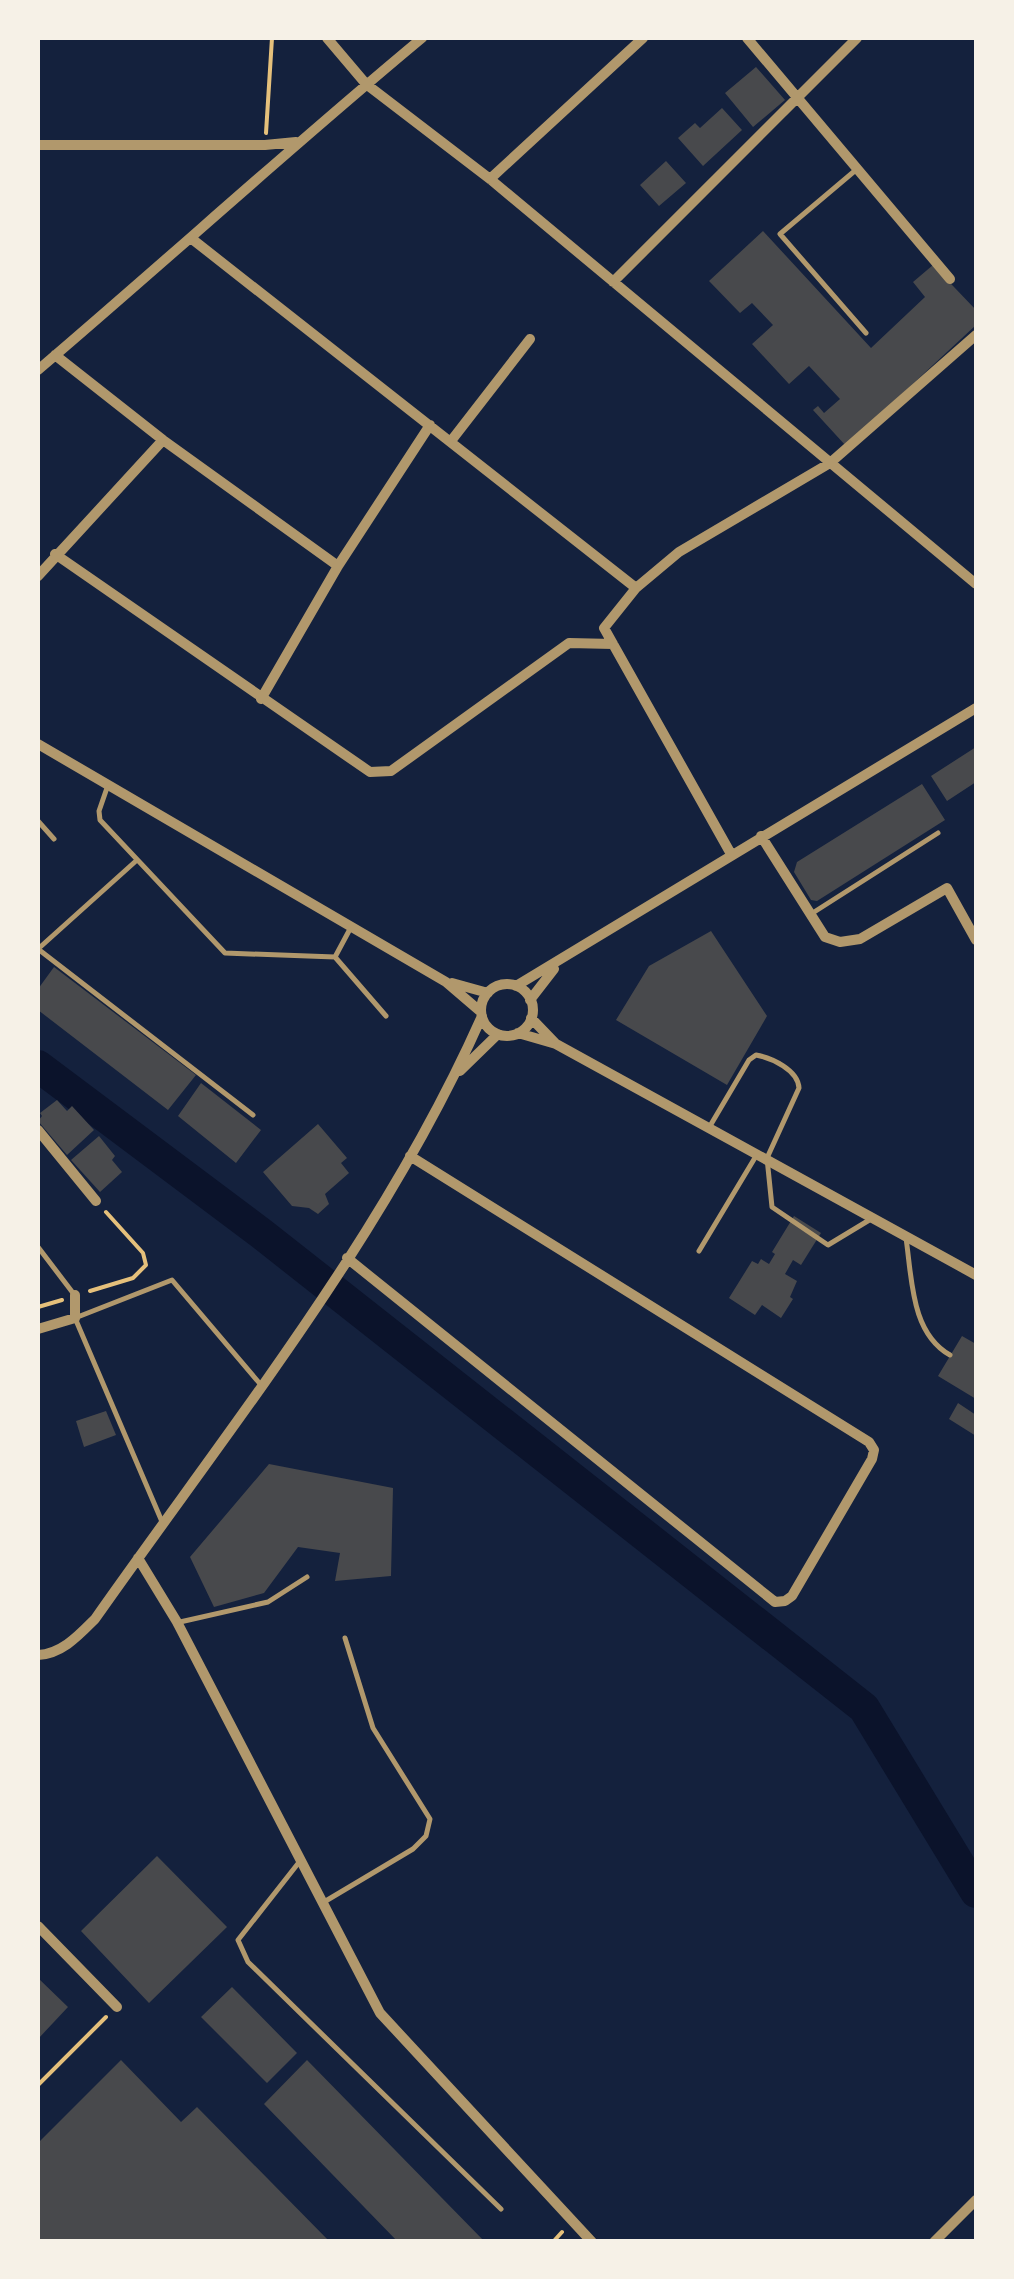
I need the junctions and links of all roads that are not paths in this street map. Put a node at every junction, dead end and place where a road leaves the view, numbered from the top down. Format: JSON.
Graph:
{"nodes":[{"id":1,"x":327,"y":38,"type":"edge"},
{"id":2,"x":422,"y":38,"type":"edge"},
{"id":3,"x":643,"y":38,"type":"edge"},
{"id":4,"x":747,"y":38,"type":"edge"},
{"id":5,"x":856,"y":38,"type":"edge"},
{"id":6,"x":366,"y":84,"type":"junction"},
{"id":7,"x":798,"y":96,"type":"junction"},
{"id":8,"x":299,"y":141,"type":"junction"},
{"id":9,"x":38,"y":145,"type":"edge"},
{"id":10,"x":858,"y":169,"type":"junction"},
{"id":11,"x":490,"y":179,"type":"junction"},
{"id":12,"x":192,"y":240,"type":"junction"},
{"id":13,"x":950,"y":279,"type":"dead end"},
{"id":14,"x":613,"y":282,"type":"junction"},
{"id":15,"x":866,"y":333,"type":"dead end"},
{"id":16,"x":976,"y":335,"type":"edge"},
{"id":17,"x":530,"y":339,"type":"dead end"},
{"id":18,"x":55,"y":354,"type":"junction"},
{"id":19,"x":38,"y":370,"type":"edge"},
{"id":20,"x":430,"y":425,"type":"junction"},
{"id":21,"x":163,"y":440,"type":"junction"},
{"id":22,"x":451,"y":440,"type":"junction"},
{"id":23,"x":830,"y":463,"type":"junction"},
{"id":24,"x":55,"y":554,"type":"junction"},
{"id":25,"x":338,"y":566,"type":"junction"},
{"id":26,"x":38,"y":576,"type":"edge"},
{"id":27,"x":976,"y":584,"type":"edge"},
{"id":28,"x":636,"y":588,"type":"junction"},
{"id":29,"x":613,"y":644,"type":"junction"},
{"id":30,"x":262,"y":699,"type":"junction"},
{"id":31,"x":976,"y":708,"type":"edge"},
{"id":32,"x":38,"y":744,"type":"edge"},
{"id":33,"x":108,"y":785,"type":"junction"},
{"id":34,"x":38,"y":821,"type":"edge"},
{"id":35,"x":938,"y":833,"type":"dead end"},
{"id":36,"x":761,"y":836,"type":"junction"},
{"id":37,"x":54,"y":839,"type":"dead end"},
{"id":38,"x":731,"y":854,"type":"junction"},
{"id":39,"x":138,"y":860,"type":"junction"},
{"id":40,"x":811,"y":914,"type":"junction"},
{"id":41,"x":351,"y":928,"type":"junction"},
{"id":42,"x":976,"y":940,"type":"edge"},
{"id":43,"x":38,"y":949,"type":"edge"},
{"id":44,"x":335,"y":957,"type":"junction"},
{"id":45,"x":558,"y":964,"type":"junction"},
{"id":46,"x":446,"y":982,"type":"junction"},
{"id":47,"x":516,"y":986,"type":"junction"},
{"id":48,"x":488,"y":992,"type":"junction"},
{"id":49,"x":530,"y":1000,"type":"junction"},
{"id":50,"x":482,"y":1014,"type":"junction"},
{"id":51,"x":386,"y":1016,"type":"dead end"},
{"id":52,"x":531,"y":1018,"type":"junction"},
{"id":53,"x":518,"y":1033,"type":"junction"},
{"id":54,"x":498,"y":1034,"type":"junction"},
{"id":55,"x":556,"y":1044,"type":"junction"},
{"id":56,"x":456,"y":1075,"type":"junction"},
{"id":57,"x":253,"y":1115,"type":"dead end"},
{"id":58,"x":710,"y":1127,"type":"junction"},
{"id":59,"x":38,"y":1130,"type":"edge"},
{"id":60,"x":410,"y":1156,"type":"junction"},
{"id":61,"x":762,"y":1156,"type":"junction"},
{"id":62,"x":96,"y":1201,"type":"road end"},
{"id":63,"x":873,"y":1217,"type":"junction"},
{"id":64,"x":905,"y":1235,"type":"junction"},
{"id":65,"x":38,"y":1247,"type":"edge"},
{"id":66,"x":699,"y":1252,"type":"dead end"},
{"id":67,"x":347,"y":1258,"type":"junction"},
{"id":68,"x":976,"y":1275,"type":"edge"},
{"id":69,"x":75,"y":1295,"type":"joint"},
{"id":70,"x":75,"y":1318,"type":"junction"},
{"id":71,"x":38,"y":1329,"type":"edge"},
{"id":72,"x":950,"y":1355,"type":"dead end"},
{"id":73,"x":261,"y":1386,"type":"junction"},
{"id":74,"x":163,"y":1524,"type":"junction"},
{"id":75,"x":138,"y":1558,"type":"junction"},
{"id":76,"x":307,"y":1577,"type":"dead end"},
{"id":77,"x":177,"y":1622,"type":"junction"},
{"id":78,"x":345,"y":1638,"type":"dead end"},
{"id":79,"x":38,"y":1655,"type":"edge"},
{"id":80,"x":302,"y":1859,"type":"junction"},
{"id":81,"x":323,"y":1902,"type":"junction"},
{"id":82,"x":40,"y":1932,"type":"edge"},
{"id":83,"x":117,"y":2007,"type":"road end"},
{"id":84,"x":976,"y":2200,"type":"edge"},
{"id":85,"x":501,"y":2210,"type":"dead end"},
{"id":86,"x":592,"y":2242,"type":"edge"},
{"id":87,"x":934,"y":2242,"type":"edge"}],
"edges":[{"from":1,"to":6,"type":"street"},
{"from":2,"to":6,"type":"street"},
{"from":3,"to":11,"type":"street"},
{"from":4,"to":7,"type":"street"},
{"from":5,"to":7,"type":"street"},
{"from":6,"to":8,"type":"street"},
{"from":6,"to":11,"type":"street"},
{"from":7,"to":10,"type":"street"},
{"from":7,"to":14,"type":"street"},
{"from":8,"to":9,"type":"street"},
{"from":8,"to":12,"type":"street"},
{"from":10,"to":13,"type":"street"},
{"from":10,"to":15,"type":"lane"},
{"from":11,"to":14,"type":"street"},
{"from":12,"to":18,"type":"street"},
{"from":12,"to":20,"type":"street"},
{"from":14,"to":23,"type":"street"},
{"from":16,"to":23,"type":"street"},
{"from":17,"to":22,"type":"street"},
{"from":18,"to":19,"type":"street"},
{"from":18,"to":21,"type":"street"},
{"from":20,"to":22,"type":"street"},
{"from":20,"to":25,"type":"street"},
{"from":21,"to":24,"type":"street"},
{"from":21,"to":25,"type":"street"},
{"from":22,"to":28,"type":"street"},
{"from":23,"to":27,"type":"street"},
{"from":23,"to":28,"type":"street"},
{"from":24,"to":26,"type":"street"},
{"from":24,"to":30,"type":"street"},
{"from":25,"to":30,"type":"street"},
{"from":28,"to":29,"type":"street"},
{"from":29,"to":30,"type":"street"},
{"from":29,"to":38,"type":"street"},
{"from":31,"to":36,"type":"street"},
{"from":32,"to":33,"type":"street"},
{"from":33,"to":39,"type":"lane"},
{"from":33,"to":41,"type":"street"},
{"from":34,"to":37,"type":"lane"},
{"from":35,"to":40,"type":"lane"},
{"from":36,"to":38,"type":"street"},
{"from":36,"to":40,"type":"street"},
{"from":38,"to":45,"type":"street"},
{"from":39,"to":43,"type":"lane"},
{"from":39,"to":44,"type":"lane"},
{"from":40,"to":42,"type":"street"},
{"from":41,"to":44,"type":"lane"},
{"from":41,"to":46,"type":"street"},
{"from":43,"to":57,"type":"lane"},
{"from":44,"to":51,"type":"lane"},
{"from":45,"to":47,"type":"street"},
{"from":45,"to":49,"type":"street"},
{"from":46,"to":48,"type":"street"},
{"from":46,"to":50,"type":"street"},
{"from":47,"to":48,"type":"street"},
{"from":47,"to":49,"type":"street"},
{"from":48,"to":50,"type":"street"},
{"from":49,"to":52,"type":"street"},
{"from":50,"to":54,"type":"street"},
{"from":50,"to":56,"type":"street"},
{"from":52,"to":53,"type":"street"},
{"from":52,"to":55,"type":"street"},
{"from":53,"to":54,"type":"street"},
{"from":53,"to":55,"type":"street"},
{"from":54,"to":56,"type":"street"},
{"from":55,"to":58,"type":"street"},
{"from":56,"to":60,"type":"street"},
{"from":58,"to":61,"type":"street"},
{"from":58,"to":61,"type":"lane"},
{"from":59,"to":62,"type":"street"},
{"from":60,"to":67,"type":"street"},
{"from":60,"to":67,"type":"street"},
{"from":61,"to":63,"type":"street"},
{"from":61,"to":63,"type":"lane"},
{"from":61,"to":66,"type":"lane"},
{"from":63,"to":64,"type":"street"},
{"from":64,"to":68,"type":"street"},
{"from":64,"to":72,"type":"lane"},
{"from":65,"to":69,"type":"lane"},
{"from":67,"to":73,"type":"street"},
{"from":69,"to":70,"type":"street"},
{"from":70,"to":71,"type":"street"},
{"from":70,"to":73,"type":"lane"},
{"from":70,"to":74,"type":"lane"},
{"from":73,"to":74,"type":"street"},
{"from":74,"to":75,"type":"street"},
{"from":75,"to":77,"type":"street"},
{"from":75,"to":79,"type":"street"},
{"from":76,"to":77,"type":"lane"},
{"from":77,"to":80,"type":"street"},
{"from":78,"to":81,"type":"lane"},
{"from":80,"to":81,"type":"street"},
{"from":80,"to":85,"type":"lane"},
{"from":81,"to":86,"type":"street"},
{"from":82,"to":83,"type":"street"},
{"from":84,"to":87,"type":"street"}]}
